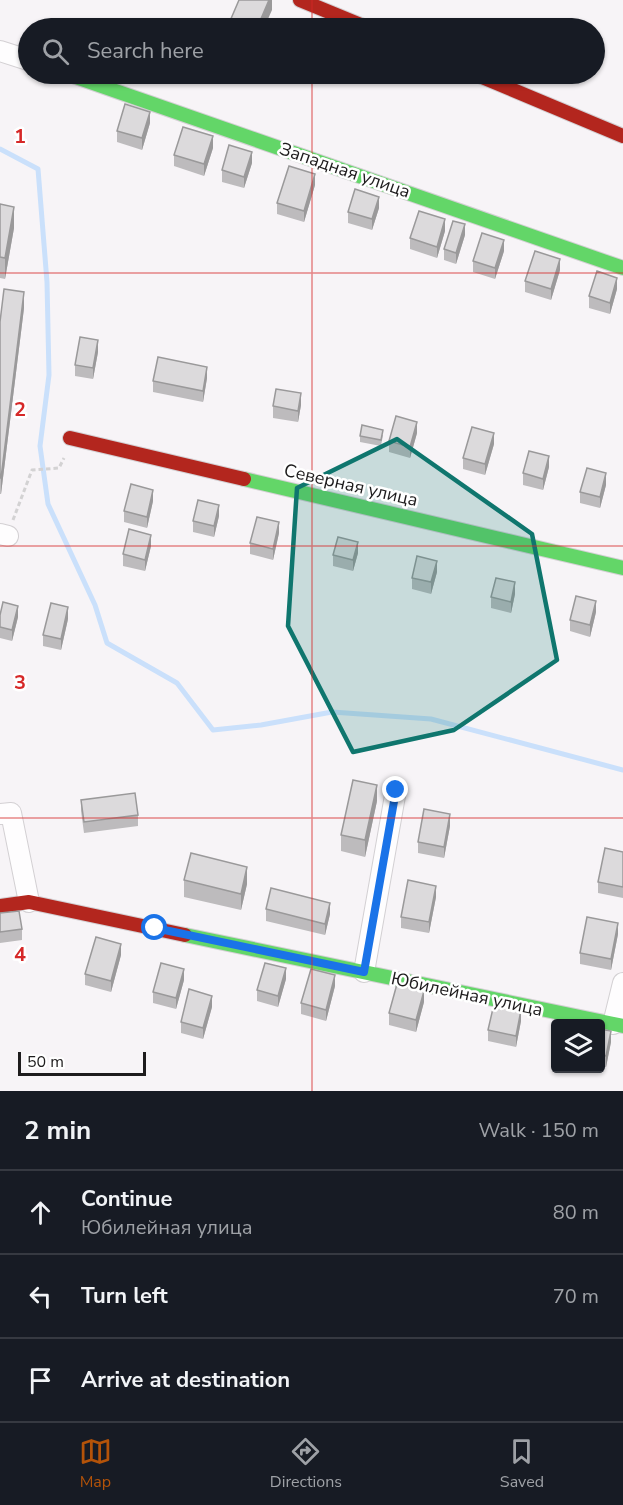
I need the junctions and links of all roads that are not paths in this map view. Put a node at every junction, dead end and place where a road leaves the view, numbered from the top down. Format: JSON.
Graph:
{"nodes":[{"id":1,"x":300,"y":0,"type":"edge"},
{"id":2,"x":344,"y":18,"type":"edge"},
{"id":3,"x":0,"y":51,"type":"edge"},
{"id":4,"x":18,"y":57,"type":"edge"},
{"id":5,"x":96,"y":84,"type":"edge"},
{"id":6,"x":499,"y":84,"type":"edge"},
{"id":7,"x":623,"y":136,"type":"edge"},
{"id":8,"x":623,"y":268,"type":"edge"},
{"id":9,"x":70,"y":438,"type":"dead end"},
{"id":10,"x":623,"y":568,"type":"edge"},
{"id":11,"x":396,"y":790,"type":"dead end"},
{"id":12,"x":0,"y":814,"type":"edge"},
{"id":13,"x":29,"y":902,"type":"junction"},
{"id":14,"x":0,"y":906,"type":"edge"},
{"id":15,"x":364,"y":972,"type":"junction"},
{"id":16,"x":623,"y":983,"type":"edge"},
{"id":17,"x":618,"y":1025,"type":"edge"}],
"edges":[{"from":1,"to":2,"type":"main road"},
{"from":3,"to":4,"type":"street"},
{"from":5,"to":8,"type":"main road","name":"Западная улица"},
{"from":6,"to":7,"type":"main road"},
{"from":9,"to":10,"type":"main road","name":"Северная улица"},
{"from":11,"to":15,"type":"street"},
{"from":12,"to":13,"type":"street"},
{"from":13,"to":14,"type":"main road","name":"Юбилейная улица"},
{"from":13,"to":15,"type":"main road","name":"Юбилейная улица"},
{"from":15,"to":17,"type":"main road","name":"Юбилейная улица"},
{"from":16,"to":17,"type":"street"}]}
